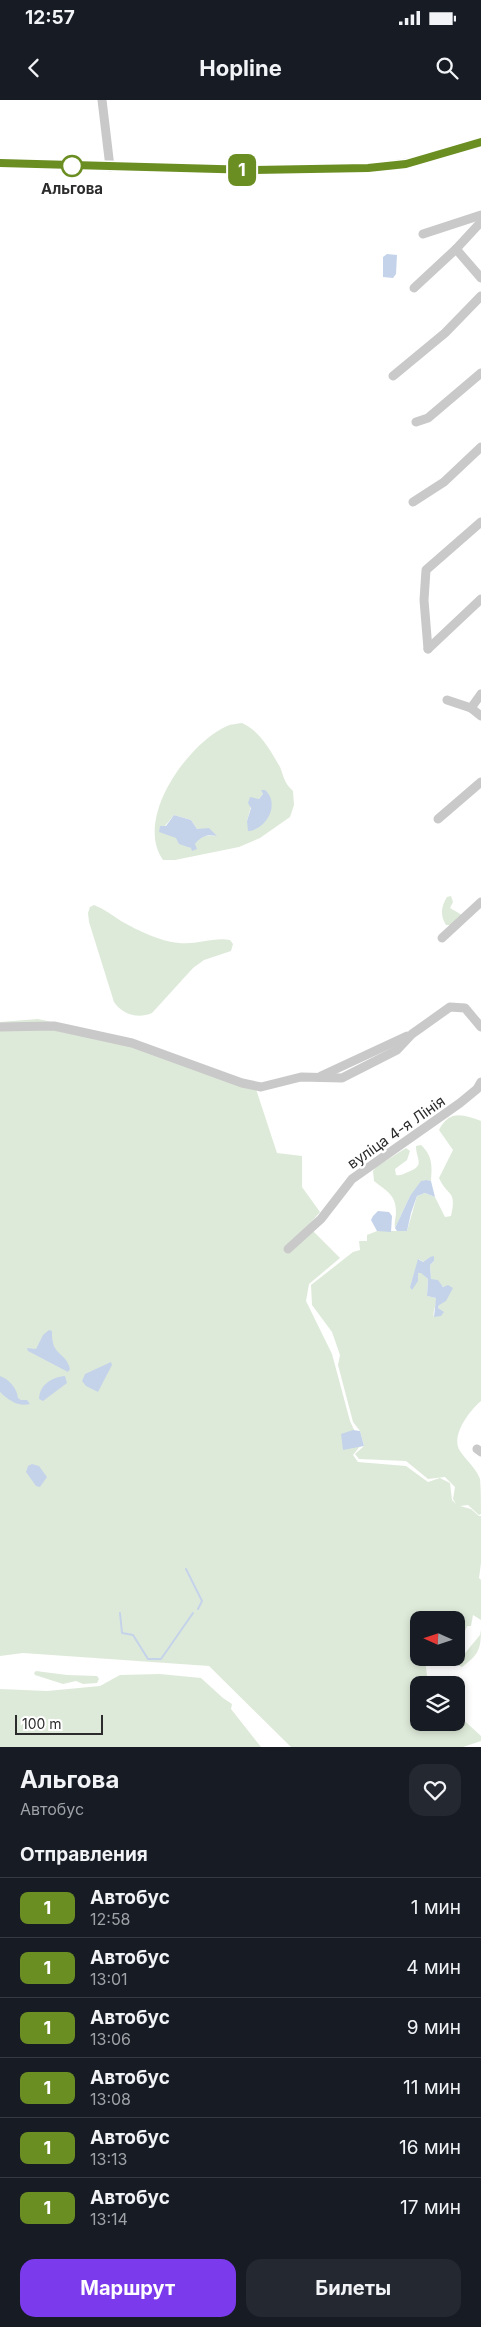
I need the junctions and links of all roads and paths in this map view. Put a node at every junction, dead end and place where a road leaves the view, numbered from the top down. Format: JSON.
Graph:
{"nodes":[{"id":1,"x":102,"y":100,"type":"edge"},
{"id":2,"x":481,"y":142,"type":"edge"},
{"id":3,"x":0,"y":163,"type":"edge"},
{"id":4,"x":110,"y":167,"type":"junction"},
{"id":5,"x":481,"y":215,"type":"edge"},
{"id":6,"x":481,"y":222,"type":"edge"},
{"id":7,"x":423,"y":234,"type":"dead end"},
{"id":8,"x":456,"y":249,"type":"junction"},
{"id":9,"x":481,"y":278,"type":"edge"},
{"id":10,"x":414,"y":288,"type":"dead end"},
{"id":11,"x":481,"y":296,"type":"edge"},
{"id":12,"x":481,"y":373,"type":"edge"},
{"id":13,"x":392,"y":376,"type":"dead end"},
{"id":14,"x":416,"y":422,"type":"dead end"},
{"id":15,"x":481,"y":447,"type":"edge"},
{"id":16,"x":413,"y":502,"type":"dead end"},
{"id":17,"x":481,"y":522,"type":"edge"},
{"id":18,"x":481,"y":599,"type":"edge"},
{"id":19,"x":481,"y":694,"type":"edge"},
{"id":20,"x":447,"y":700,"type":"dead end"},
{"id":21,"x":471,"y":708,"type":"junction"},
{"id":22,"x":481,"y":716,"type":"edge"},
{"id":23,"x":481,"y":782,"type":"edge"},
{"id":24,"x":438,"y":819,"type":"dead end"},
{"id":25,"x":481,"y":902,"type":"edge"},
{"id":26,"x":442,"y":938,"type":"dead end"},
{"id":27,"x":481,"y":1027,"type":"edge"},
{"id":28,"x":0,"y":1028,"type":"edge"},
{"id":29,"x":481,"y":1082,"type":"edge"},
{"id":30,"x":288,"y":1249,"type":"dead end"}],
"edges":[{"from":1,"to":4,"type":"street"},
{"from":2,"to":4,"type":"street"},
{"from":3,"to":4,"type":"street"},
{"from":5,"to":7,"type":"street"},
{"from":6,"to":8,"type":"street"},
{"from":8,"to":9,"type":"street"},
{"from":8,"to":10,"type":"street"},
{"from":11,"to":13,"type":"street"},
{"from":12,"to":14,"type":"street"},
{"from":15,"to":16,"type":"street"},
{"from":17,"to":18,"type":"street"},
{"from":19,"to":21,"type":"street"},
{"from":20,"to":21,"type":"street"},
{"from":21,"to":22,"type":"street"},
{"from":23,"to":24,"type":"street"},
{"from":25,"to":26,"type":"street"},
{"from":27,"to":28,"type":"street"},
{"from":29,"to":30,"type":"street","name":"вуліца 4-я Лінія"}]}
